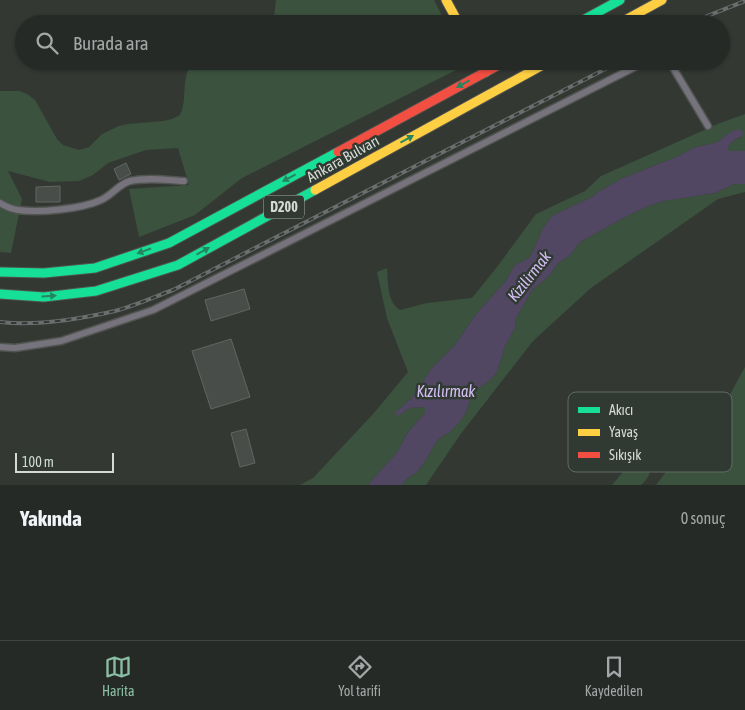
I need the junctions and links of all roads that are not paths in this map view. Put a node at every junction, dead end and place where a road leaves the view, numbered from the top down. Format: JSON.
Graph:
{"nodes":[{"id":1,"x":446,"y":0,"type":"edge"},
{"id":2,"x":620,"y":0,"type":"edge"},
{"id":3,"x":662,"y":0,"type":"edge"},
{"id":4,"x":454,"y":15,"type":"edge"},
{"id":5,"x":592,"y":15,"type":"edge"},
{"id":6,"x":634,"y":15,"type":"edge"},
{"id":7,"x":490,"y":70,"type":"edge"},
{"id":8,"x":534,"y":70,"type":"edge"},
{"id":9,"x":629,"y":70,"type":"edge"},
{"id":10,"x":674,"y":70,"type":"edge"},
{"id":11,"x":486,"y":72,"type":"joint"},
{"id":12,"x":708,"y":126,"type":"dead end"},
{"id":13,"x":184,"y":181,"type":"dead end"},
{"id":14,"x":0,"y":203,"type":"edge"},
{"id":15,"x":0,"y":272,"type":"edge"},
{"id":16,"x":0,"y":294,"type":"edge"},
{"id":17,"x":0,"y":348,"type":"edge"}],
"edges":[{"from":1,"to":4,"type":"main road"},
{"from":2,"to":5,"type":"main road"},
{"from":3,"to":6,"type":"main road"},
{"from":7,"to":11,"type":"main road","name":"Ankara Bulvarı","number":"D200"},
{"from":16,"to":8,"type":"main road","name":"Ankara Bulvarı","number":"D200","one_way":true},
{"from":9,"to":17,"type":"street"},
{"from":10,"to":12,"type":"street"},
{"from":11,"to":15,"type":"main road","name":"Ankara Bulvarı","number":"D200","one_way":true},
{"from":13,"to":14,"type":"street"}]}
